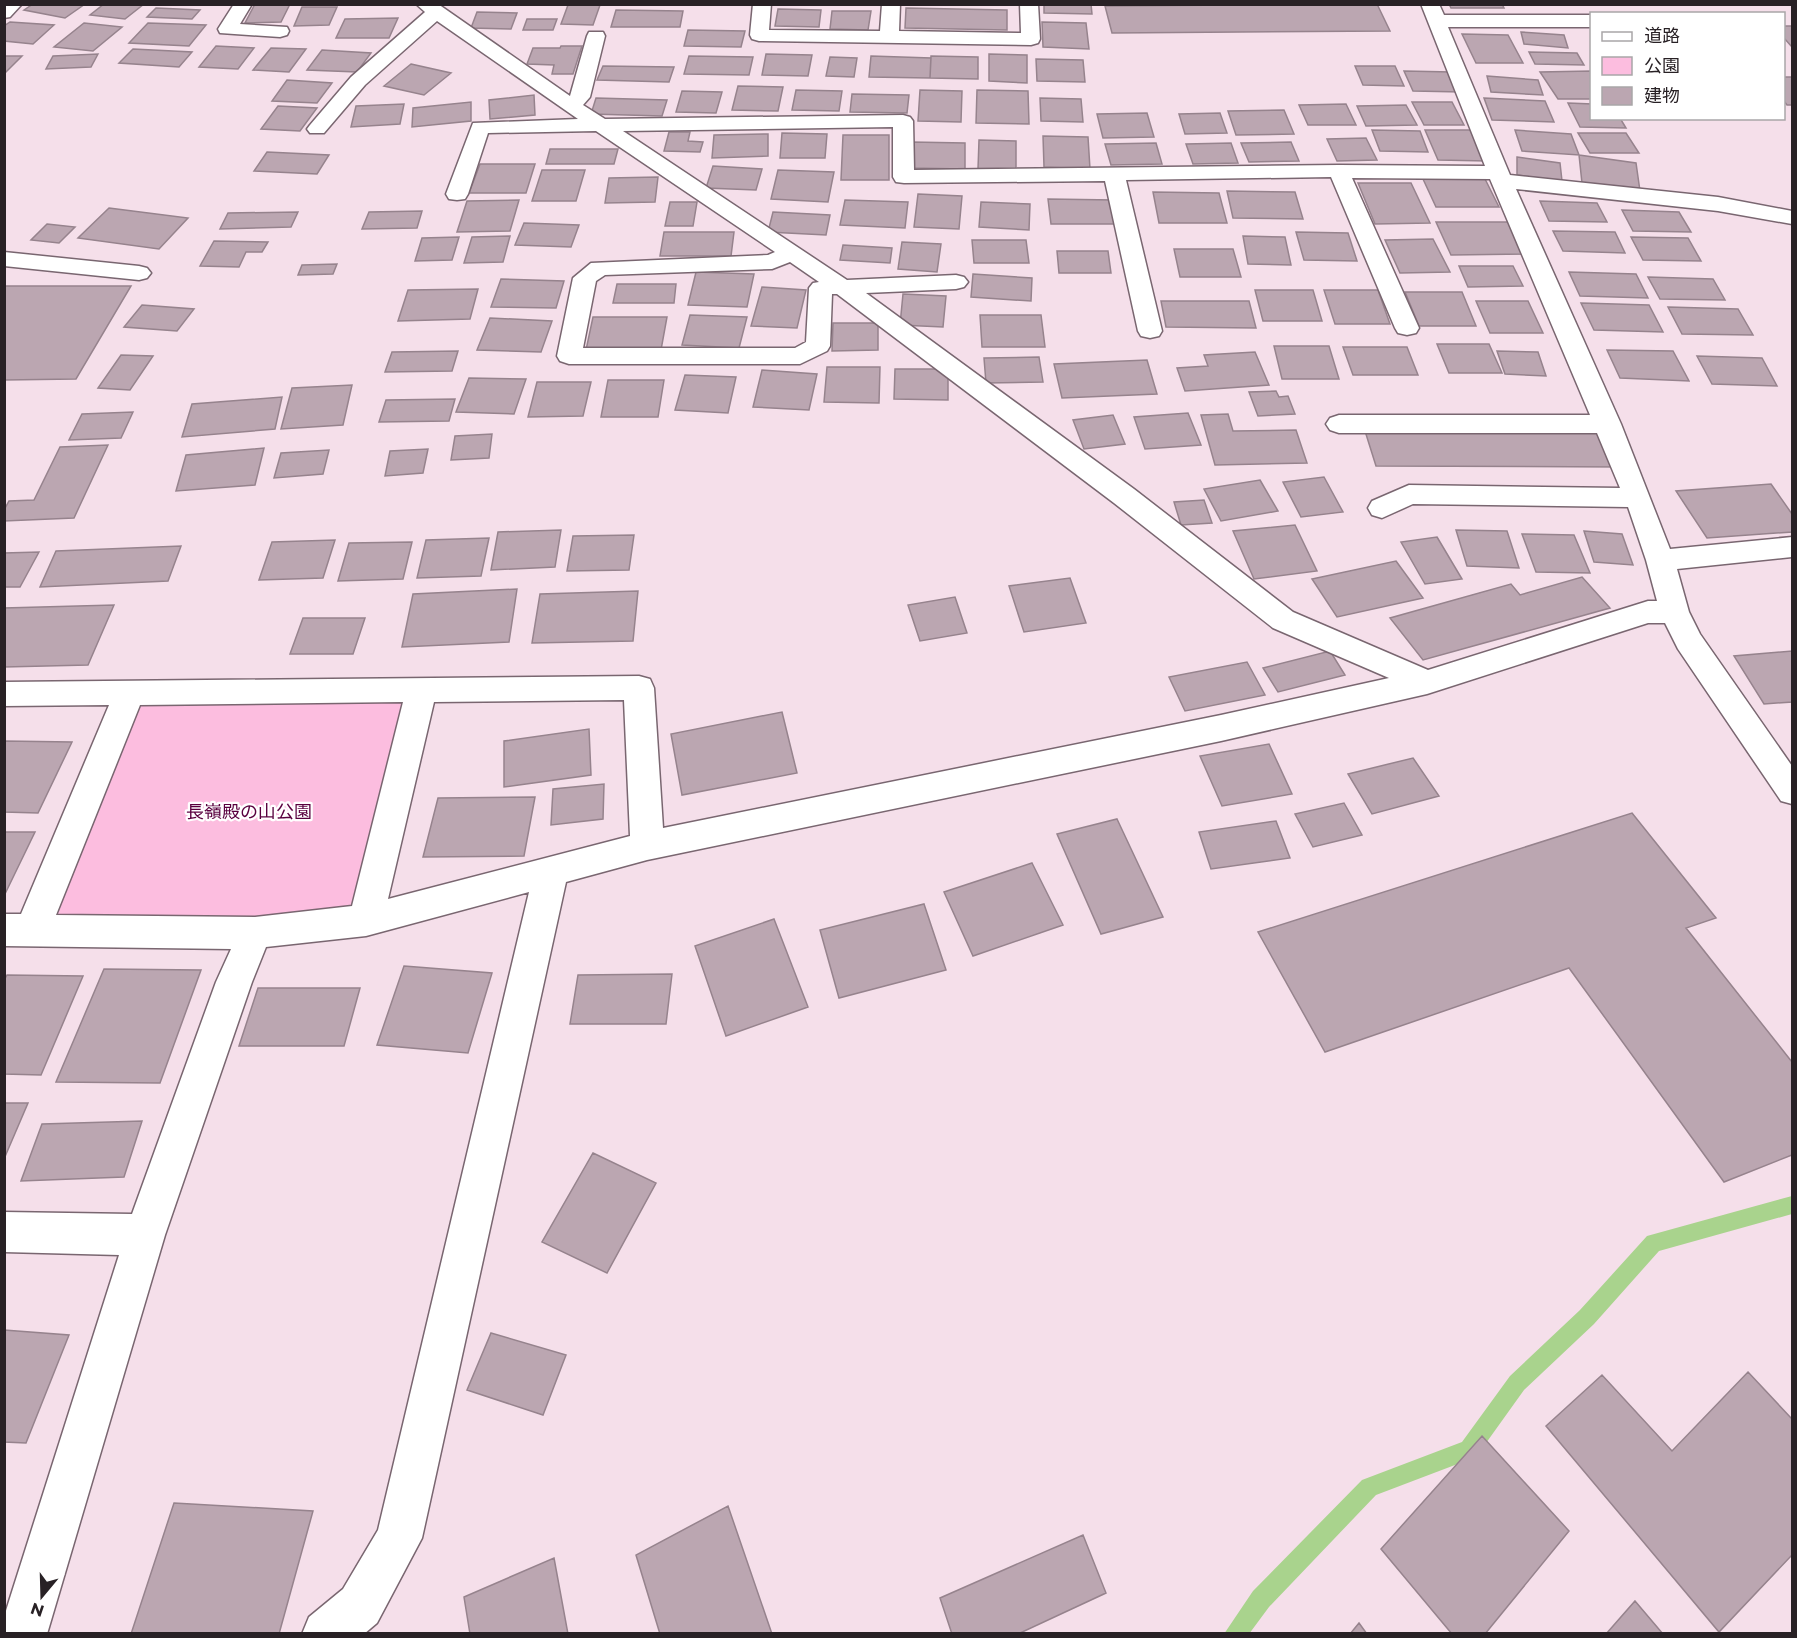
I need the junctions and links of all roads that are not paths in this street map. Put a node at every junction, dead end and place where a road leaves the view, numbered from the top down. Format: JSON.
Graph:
{"nodes":[{"id":1,"x":14,"y":4,"type":"edge"},
{"id":2,"x":243,"y":4,"type":"edge"},
{"id":3,"x":762,"y":4,"type":"edge"},
{"id":4,"x":891,"y":4,"type":"edge"},
{"id":5,"x":1029,"y":4,"type":"edge"},
{"id":6,"x":431,"y":8,"type":"edge"},
{"id":7,"x":4,"y":13,"type":"edge"},
{"id":8,"x":1434,"y":13,"type":"edge"},
{"id":9,"x":1590,"y":21,"type":"edge"},
{"id":10,"x":280,"y":31,"type":"dead end"},
{"id":11,"x":596,"y":36,"type":"dead end"},
{"id":12,"x":889,"y":37,"type":"junction"},
{"id":13,"x":570,"y":105,"type":"junction"},
{"id":14,"x":599,"y":124,"type":"junction"},
{"id":15,"x":317,"y":129,"type":"dead end"},
{"id":16,"x":1339,"y":171,"type":"junction"},
{"id":17,"x":1114,"y":174,"type":"junction"},
{"id":18,"x":1500,"y":177,"type":"junction"},
{"id":19,"x":457,"y":194,"type":"dead end"},
{"id":20,"x":1792,"y":217,"type":"edge"},
{"id":21,"x":794,"y":253,"type":"junction"},
{"id":22,"x":4,"y":259,"type":"edge"},
{"id":23,"x":139,"y":273,"type":"dead end"},
{"id":24,"x":956,"y":283,"type":"dead end"},
{"id":25,"x":841,"y":286,"type":"junction"},
{"id":26,"x":1407,"y":328,"type":"dead end"},
{"id":27,"x":1150,"y":331,"type":"dead end"},
{"id":28,"x":1340,"y":424,"type":"dead end"},
{"id":29,"x":1608,"y":424,"type":"junction"},
{"id":30,"x":1638,"y":498,"type":"junction"},
{"id":31,"x":1382,"y":508,"type":"dead end"},
{"id":32,"x":1792,"y":548,"type":"edge"},
{"id":33,"x":1660,"y":560,"type":"junction"},
{"id":34,"x":1674,"y":612,"type":"junction"},
{"id":35,"x":1428,"y":682,"type":"junction"},
{"id":36,"x":421,"y":690,"type":"junction"},
{"id":37,"x":129,"y":693,"type":"junction"},
{"id":38,"x":4,"y":694,"type":"edge"},
{"id":39,"x":1792,"y":790,"type":"edge"},
{"id":40,"x":647,"y":846,"type":"junction"},
{"id":41,"x":551,"y":871,"type":"junction"},
{"id":42,"x":366,"y":920,"type":"junction"},
{"id":43,"x":18,"y":930,"type":"edge"},
{"id":44,"x":255,"y":933,"type":"junction"},
{"id":45,"x":4,"y":1232,"type":"edge"},
{"id":46,"x":145,"y":1235,"type":"junction"},
{"id":47,"x":23,"y":1634,"type":"edge"},
{"id":48,"x":326,"y":1634,"type":"edge"}],
"edges":[{"from":1,"to":7,"type":"street"},
{"from":2,"to":10,"type":"street"},
{"from":3,"to":12,"type":"street"},
{"from":4,"to":12,"type":"street"},
{"from":5,"to":12,"type":"street"},
{"from":6,"to":13,"type":"street"},
{"from":6,"to":15,"type":"street"},
{"from":8,"to":9,"type":"street"},
{"from":8,"to":18,"type":"street"},
{"from":11,"to":13,"type":"street"},
{"from":13,"to":14,"type":"street"},
{"from":14,"to":17,"type":"street"},
{"from":14,"to":19,"type":"street"},
{"from":14,"to":21,"type":"street"},
{"from":16,"to":17,"type":"street"},
{"from":16,"to":18,"type":"street"},
{"from":16,"to":26,"type":"street"},
{"from":17,"to":27,"type":"street"},
{"from":18,"to":20,"type":"street"},
{"from":18,"to":29,"type":"street"},
{"from":21,"to":25,"type":"street"},
{"from":21,"to":25,"type":"street"},
{"from":22,"to":23,"type":"street"},
{"from":24,"to":25,"type":"street"},
{"from":25,"to":35,"type":"street"},
{"from":28,"to":29,"type":"street"},
{"from":29,"to":30,"type":"street"},
{"from":30,"to":31,"type":"street"},
{"from":30,"to":33,"type":"street"},
{"from":32,"to":33,"type":"street"},
{"from":33,"to":34,"type":"street"},
{"from":34,"to":35,"type":"street"},
{"from":34,"to":39,"type":"street"},
{"from":35,"to":40,"type":"street"},
{"from":36,"to":37,"type":"street"},
{"from":36,"to":40,"type":"street"},
{"from":36,"to":42,"type":"street"},
{"from":37,"to":38,"type":"street"},
{"from":37,"to":43,"type":"street"},
{"from":40,"to":41,"type":"street"},
{"from":41,"to":42,"type":"street"},
{"from":41,"to":48,"type":"street"},
{"from":42,"to":44,"type":"street"},
{"from":43,"to":44,"type":"street"},
{"from":44,"to":46,"type":"street"},
{"from":45,"to":46,"type":"street"},
{"from":46,"to":47,"type":"street"}]}
